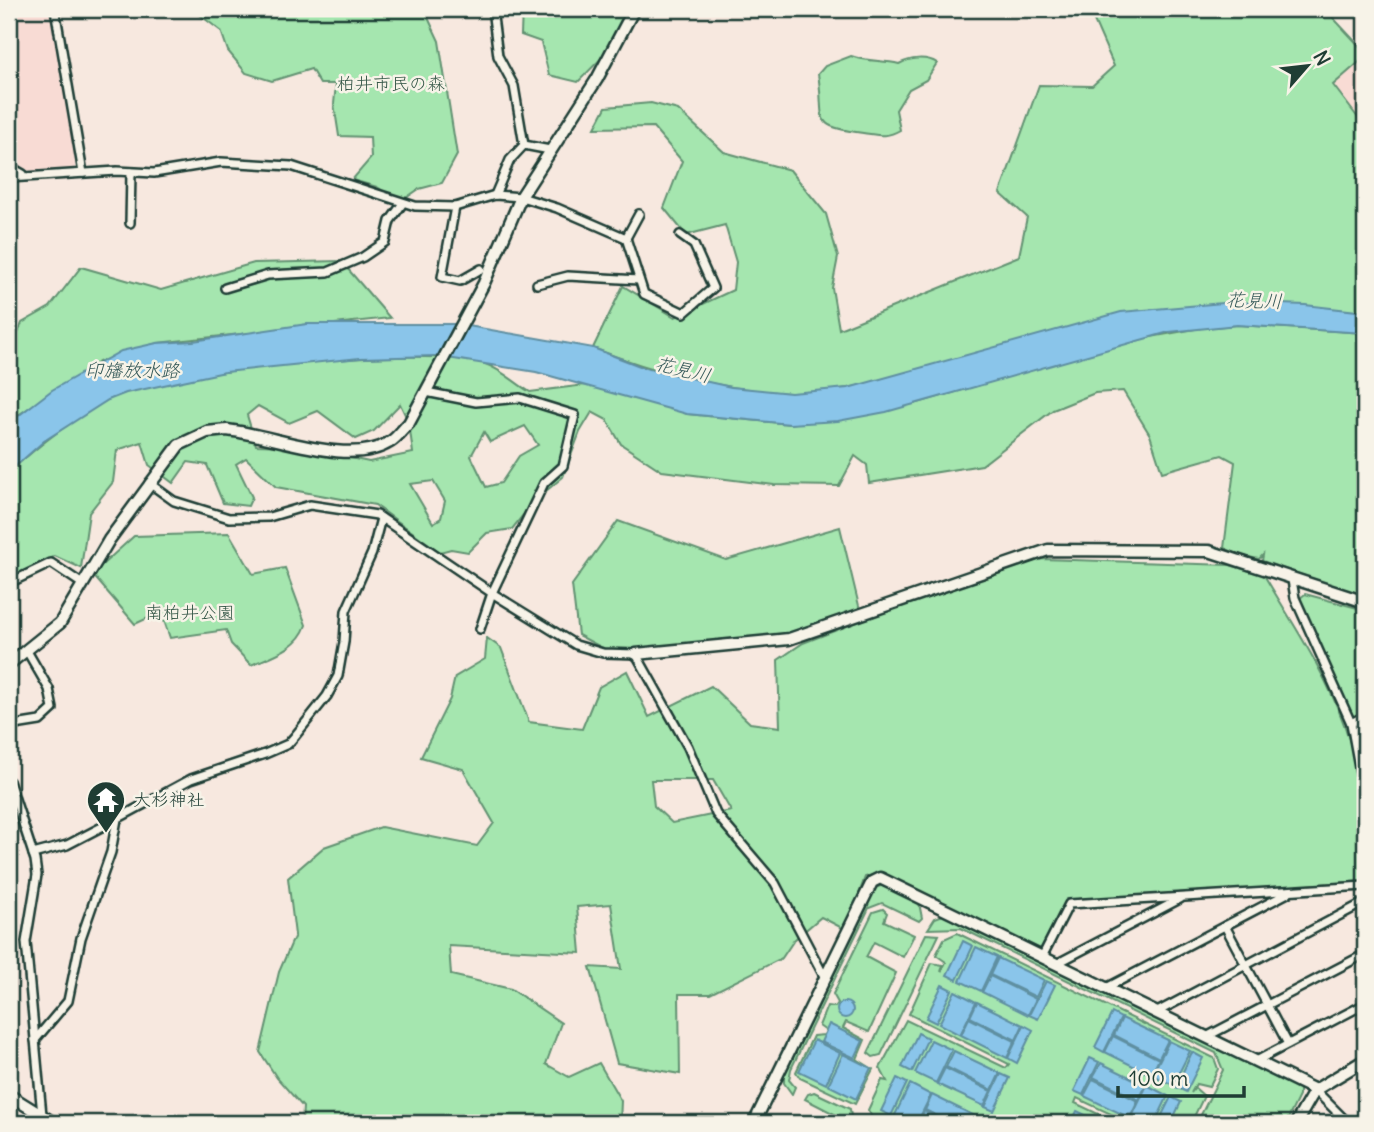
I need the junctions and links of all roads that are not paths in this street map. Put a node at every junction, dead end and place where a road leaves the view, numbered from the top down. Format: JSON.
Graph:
{"nodes":[{"id":1,"x":55,"y":9,"type":"edge"},
{"id":2,"x":492,"y":9,"type":"edge"},
{"id":3,"x":634,"y":9,"type":"edge"},
{"id":4,"x":524,"y":145,"type":"junction"},
{"id":5,"x":550,"y":150,"type":"junction"},
{"id":6,"x":9,"y":166,"type":"edge"},
{"id":7,"x":131,"y":172,"type":"junction"},
{"id":8,"x":83,"y":173,"type":"junction"},
{"id":9,"x":24,"y":175,"type":"junction"},
{"id":10,"x":9,"y":178,"type":"edge"},
{"id":11,"x":495,"y":195,"type":"junction"},
{"id":12,"x":521,"y":197,"type":"junction"},
{"id":13,"x":403,"y":203,"type":"junction"},
{"id":14,"x":455,"y":207,"type":"junction"},
{"id":15,"x":639,"y":214,"type":"dead end"},
{"id":16,"x":130,"y":223,"type":"dead end"},
{"id":17,"x":680,"y":235,"type":"dead end"},
{"id":18,"x":626,"y":238,"type":"junction"},
{"id":19,"x":481,"y":270,"type":"dead end"},
{"id":20,"x":639,"y":280,"type":"junction"},
{"id":21,"x":537,"y":284,"type":"dead end"},
{"id":22,"x":225,"y":288,"type":"dead end"},
{"id":23,"x":428,"y":388,"type":"junction"},
{"id":24,"x":149,"y":483,"type":"junction"},
{"id":25,"x":381,"y":518,"type":"junction"},
{"id":26,"x":1292,"y":580,"type":"junction"},
{"id":27,"x":9,"y":583,"type":"edge"},
{"id":28,"x":81,"y":583,"type":"junction"},
{"id":29,"x":492,"y":593,"type":"junction"},
{"id":30,"x":1365,"y":603,"type":"edge"},
{"id":31,"x":480,"y":628,"type":"dead end"},
{"id":32,"x":27,"y":651,"type":"junction"},
{"id":33,"x":636,"y":654,"type":"junction"},
{"id":34,"x":9,"y":664,"type":"edge"},
{"id":35,"x":1365,"y":716,"type":"edge"},
{"id":36,"x":1350,"y":723,"type":"junction"},
{"id":37,"x":9,"y":726,"type":"edge"},
{"id":38,"x":9,"y":781,"type":"edge"},
{"id":39,"x":1365,"y":800,"type":"edge"},
{"id":40,"x":117,"y":819,"type":"junction"},
{"id":41,"x":33,"y":854,"type":"junction"},
{"id":42,"x":1365,"y":886,"type":"edge"},
{"id":43,"x":1292,"y":891,"type":"junction"},
{"id":44,"x":1184,"y":897,"type":"junction"},
{"id":45,"x":1365,"y":902,"type":"edge"},
{"id":46,"x":1225,"y":926,"type":"junction"},
{"id":47,"x":1365,"y":954,"type":"edge"},
{"id":48,"x":1042,"y":957,"type":"junction"},
{"id":49,"x":1056,"y":964,"type":"junction"},
{"id":50,"x":1245,"y":965,"type":"junction"},
{"id":51,"x":825,"y":978,"type":"junction"},
{"id":52,"x":1106,"y":988,"type":"junction"},
{"id":53,"x":1365,"y":1004,"type":"edge"},
{"id":54,"x":1267,"y":1006,"type":"junction"},
{"id":55,"x":1157,"y":1012,"type":"junction"},
{"id":56,"x":1206,"y":1037,"type":"junction"},
{"id":57,"x":35,"y":1040,"type":"junction"},
{"id":58,"x":1288,"y":1044,"type":"junction"},
{"id":59,"x":1365,"y":1060,"type":"edge"},
{"id":60,"x":1256,"y":1061,"type":"junction"},
{"id":61,"x":1315,"y":1090,"type":"junction"},
{"id":62,"x":9,"y":1094,"type":"edge"},
{"id":63,"x":1365,"y":1116,"type":"edge"},
{"id":64,"x":42,"y":1119,"type":"edge"},
{"id":65,"x":54,"y":1123,"type":"edge"},
{"id":66,"x":754,"y":1123,"type":"edge"},
{"id":67,"x":1296,"y":1123,"type":"edge"},
{"id":68,"x":1348,"y":1123,"type":"edge"},
{"id":69,"x":1357,"y":1123,"type":"edge"}],
"edges":[{"from":1,"to":8,"type":"street"},
{"from":2,"to":4,"type":"street"},
{"from":3,"to":5,"type":"street"},
{"from":4,"to":5,"type":"street"},
{"from":4,"to":11,"type":"street"},
{"from":5,"to":12,"type":"street"},
{"from":6,"to":9,"type":"street"},
{"from":7,"to":8,"type":"street"},
{"from":7,"to":13,"type":"street"},
{"from":7,"to":16,"type":"street"},
{"from":8,"to":9,"type":"street"},
{"from":9,"to":10,"type":"street"},
{"from":11,"to":12,"type":"street"},
{"from":11,"to":14,"type":"street"},
{"from":12,"to":18,"type":"street"},
{"from":12,"to":23,"type":"street"},
{"from":13,"to":14,"type":"street"},
{"from":13,"to":22,"type":"street"},
{"from":14,"to":19,"type":"street"},
{"from":15,"to":18,"type":"street"},
{"from":17,"to":20,"type":"street"},
{"from":18,"to":20,"type":"street"},
{"from":20,"to":21,"type":"street"},
{"from":23,"to":24,"type":"street"},
{"from":23,"to":29,"type":"street"},
{"from":24,"to":25,"type":"street"},
{"from":24,"to":28,"type":"street"},
{"from":25,"to":29,"type":"street"},
{"from":25,"to":40,"type":"street"},
{"from":26,"to":30,"type":"street"},
{"from":26,"to":33,"type":"street"},
{"from":26,"to":36,"type":"street"},
{"from":27,"to":28,"type":"street"},
{"from":28,"to":32,"type":"street"},
{"from":29,"to":31,"type":"street"},
{"from":29,"to":33,"type":"street"},
{"from":32,"to":34,"type":"street"},
{"from":32,"to":37,"type":"street"},
{"from":33,"to":51,"type":"street"},
{"from":35,"to":36,"type":"street"},
{"from":36,"to":39,"type":"street"},
{"from":38,"to":41,"type":"street"},
{"from":40,"to":41,"type":"street"},
{"from":40,"to":57,"type":"street"},
{"from":41,"to":57,"type":"street"},
{"from":42,"to":43,"type":"street"},
{"from":43,"to":44,"type":"street"},
{"from":43,"to":46,"type":"street"},
{"from":44,"to":48,"type":"street"},
{"from":44,"to":49,"type":"street"},
{"from":45,"to":50,"type":"street"},
{"from":46,"to":50,"type":"street"},
{"from":46,"to":52,"type":"street"},
{"from":47,"to":54,"type":"street"},
{"from":48,"to":49,"type":"street"},
{"from":48,"to":51,"type":"street"},
{"from":49,"to":52,"type":"street"},
{"from":50,"to":54,"type":"street"},
{"from":50,"to":55,"type":"street"},
{"from":51,"to":66,"type":"street"},
{"from":52,"to":55,"type":"street"},
{"from":53,"to":58,"type":"street"},
{"from":54,"to":56,"type":"street"},
{"from":54,"to":58,"type":"street"},
{"from":55,"to":56,"type":"street"},
{"from":56,"to":60,"type":"street"},
{"from":57,"to":64,"type":"street"},
{"from":58,"to":60,"type":"street"},
{"from":59,"to":61,"type":"street"},
{"from":60,"to":61,"type":"street"},
{"from":61,"to":67,"type":"street"},
{"from":61,"to":68,"type":"street"},
{"from":62,"to":64,"type":"street"},
{"from":63,"to":69,"type":"street"},
{"from":64,"to":65,"type":"street"}]}
